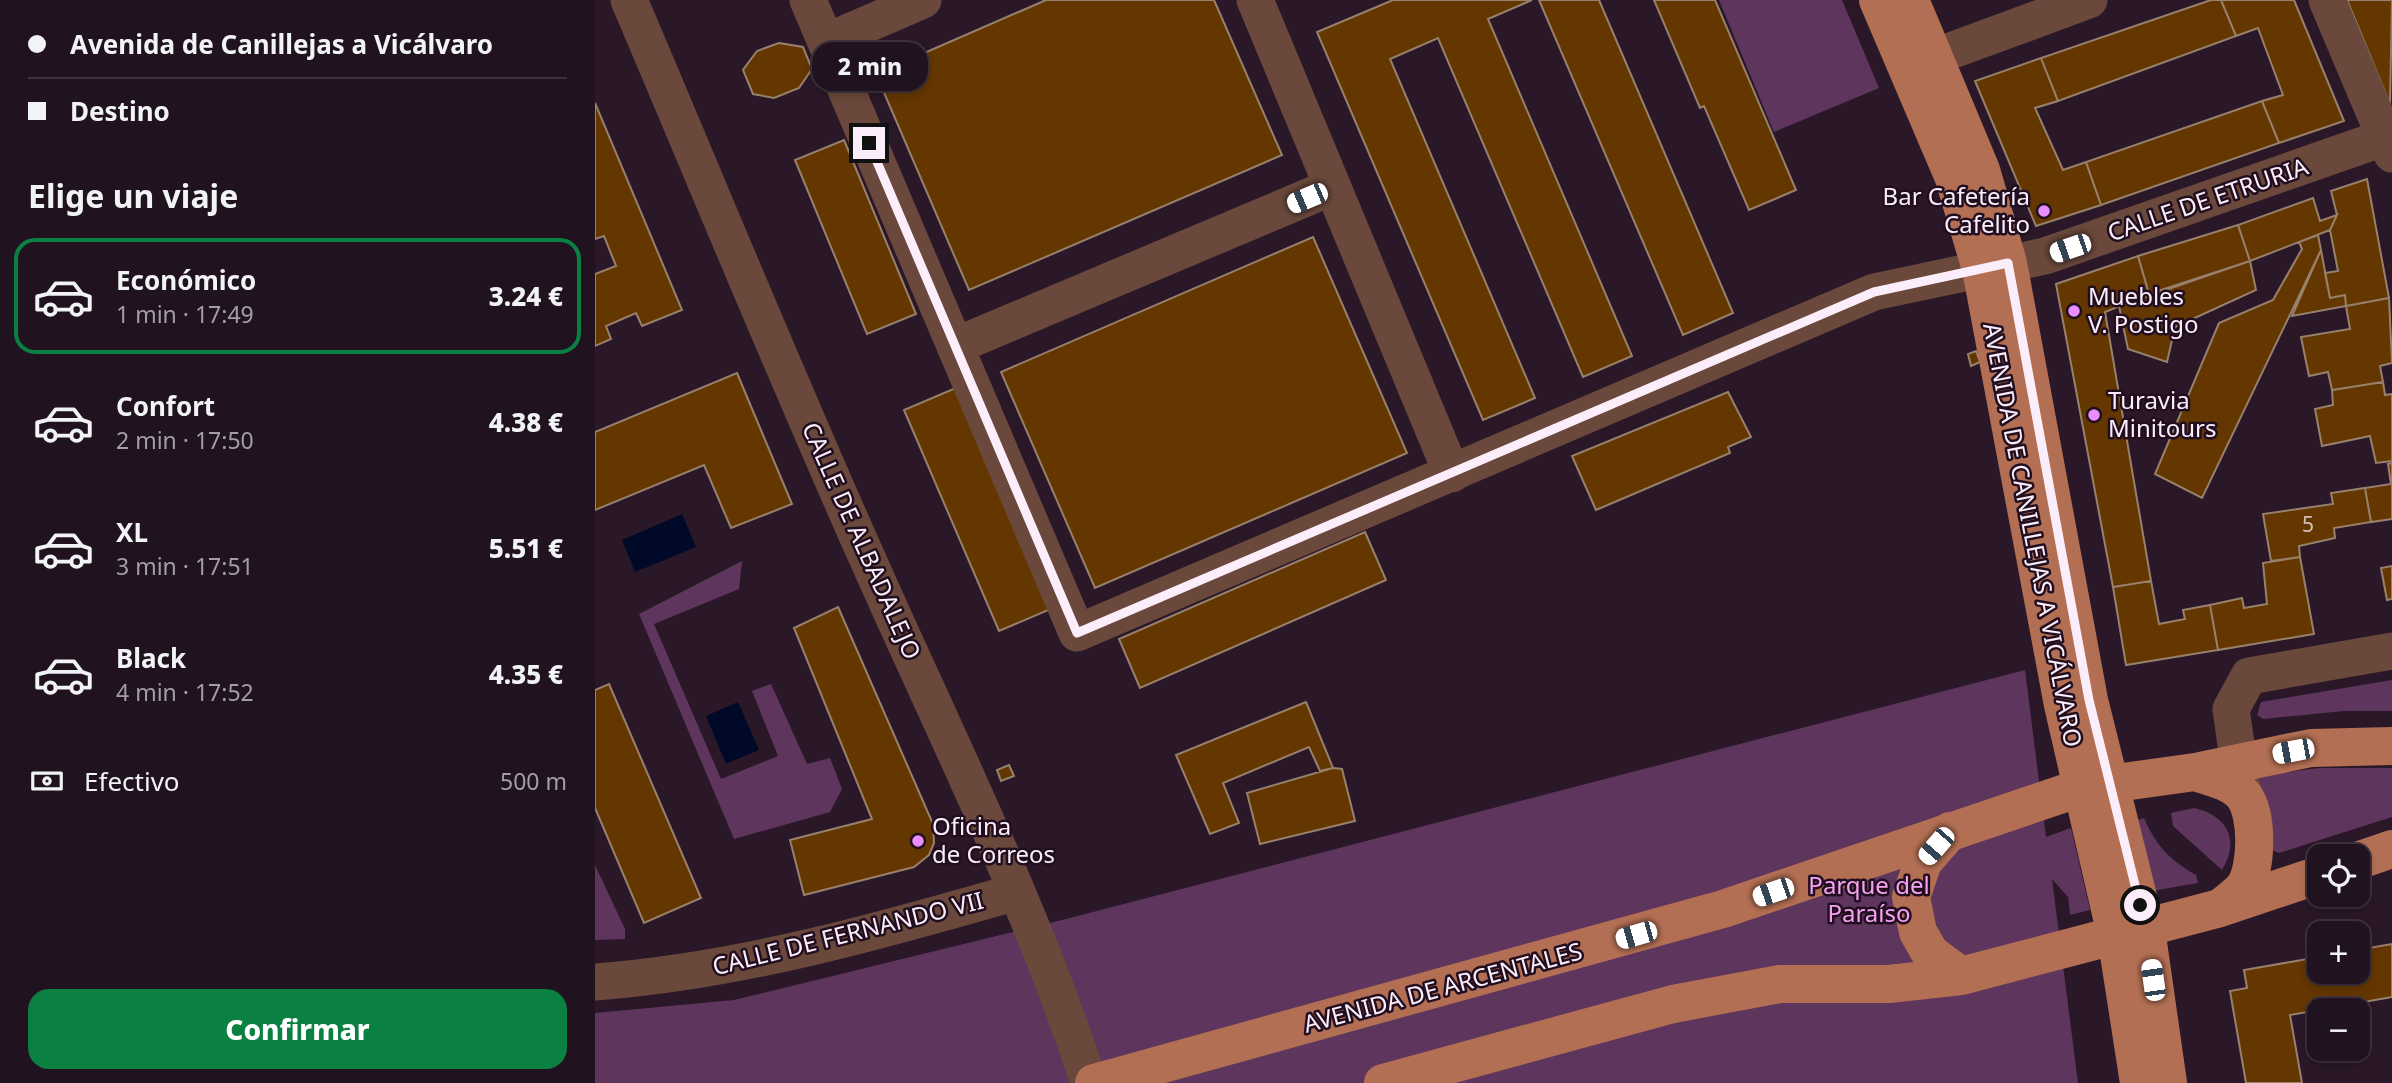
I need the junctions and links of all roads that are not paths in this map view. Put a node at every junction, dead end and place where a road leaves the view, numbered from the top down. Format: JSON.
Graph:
{"nodes":[{"id":1,"x":629,"y":0,"type":"edge"},
{"id":2,"x":808,"y":0,"type":"edge"},
{"id":3,"x":923,"y":0,"type":"edge"},
{"id":4,"x":1255,"y":0,"type":"edge"},
{"id":5,"x":1878,"y":0,"type":"edge"},
{"id":6,"x":1910,"y":0,"type":"edge"},
{"id":7,"x":2089,"y":0,"type":"edge"},
{"id":8,"x":2327,"y":0,"type":"edge"},
{"id":9,"x":826,"y":42,"type":"junction"},
{"id":10,"x":1934,"y":57,"type":"junction"},
{"id":11,"x":2389,"y":143,"type":"edge"},
{"id":12,"x":1332,"y":187,"type":"junction"},
{"id":13,"x":1995,"y":266,"type":"junction"},
{"id":14,"x":955,"y":346,"type":"junction"},
{"id":15,"x":1452,"y":474,"type":"junction"},
{"id":16,"x":2392,"y":652,"type":"edge"},
{"id":17,"x":2392,"y":746,"type":"edge"},
{"id":18,"x":2241,"y":779,"type":"junction"},
{"id":19,"x":2094,"y":786,"type":"junction"},
{"id":20,"x":1950,"y":831,"type":"junction"},
{"id":21,"x":2392,"y":849,"type":"edge"},
{"id":22,"x":2370,"y":857,"type":"edge"},
{"id":23,"x":2307,"y":878,"type":"edge"},
{"id":24,"x":1016,"y":892,"type":"junction"},
{"id":25,"x":2220,"y":908,"type":"junction"},
{"id":26,"x":2131,"y":932,"type":"junction"},
{"id":27,"x":1961,"y":976,"type":"junction"},
{"id":28,"x":595,"y":982,"type":"edge"},
{"id":29,"x":1092,"y":1083,"type":"edge"},
{"id":30,"x":1383,"y":1083,"type":"edge"},
{"id":31,"x":2139,"y":1083,"type":"edge"},
{"id":32,"x":2168,"y":1083,"type":"edge"}],
"edges":[{"from":1,"to":24,"type":"street","name":"CALLE DE ALBADALEJO"},
{"from":2,"to":9,"type":"street"},
{"from":3,"to":9,"type":"street"},
{"from":4,"to":12,"type":"street"},
{"from":5,"to":13,"type":"main road","name":"AVENIDA DE CANILLEJAS A VICÁLVARO"},
{"from":6,"to":10,"type":"main road","name":"AVENIDA DE CANILLEJAS A VICÁLVARO"},
{"from":7,"to":10,"type":"street"},
{"from":8,"to":11,"type":"street"},
{"from":9,"to":14,"type":"street"},
{"from":10,"to":13,"type":"main road","name":"AVENIDA DE CANILLEJAS A VICÁLVARO"},
{"from":11,"to":13,"type":"street","name":"CALLE DE ETRURIA"},
{"from":12,"to":14,"type":"street"},
{"from":12,"to":15,"type":"street"},
{"from":13,"to":15,"type":"street","name":"CALLE DE ETRURIA"},
{"from":13,"to":19,"type":"main road","name":"AVENIDA DE CANILLEJAS A VICÁLVARO"},
{"from":14,"to":15,"type":"street","name":"CALLE DE ETRURIA"},
{"from":16,"to":18,"type":"street"},
{"from":17,"to":18,"type":"main road","name":"AVENIDA DE ARCENTALES"},
{"from":18,"to":19,"type":"main road","name":"AVENIDA DE ARCENTALES"},
{"from":18,"to":25,"type":"main road"},
{"from":19,"to":20,"type":"main road","name":"AVENIDA DE ARCENTALES"},
{"from":19,"to":26,"type":"main road","name":"AVENIDA DE CANILLEJAS A VICÁLVARO"},
{"from":20,"to":27,"type":"main road"},
{"from":20,"to":29,"type":"main road","name":"AVENIDA DE ARCENTALES"},
{"from":21,"to":22,"type":"main road"},
{"from":23,"to":25,"type":"main road"},
{"from":24,"to":28,"type":"street","name":"CALLE DE FERNANDO VII"},
{"from":24,"to":29,"type":"street","name":"CALLE DE ALBADALEJO"},
{"from":25,"to":26,"type":"main road"},
{"from":26,"to":27,"type":"main road"},
{"from":26,"to":31,"type":"main road","name":"AVENIDA DE CANILLEJAS A VICÁLVARO"},
{"from":26,"to":32,"type":"main road","name":"AVENIDA DE CANILLEJAS A VICÁLVARO"},
{"from":27,"to":30,"type":"main road"}]}
